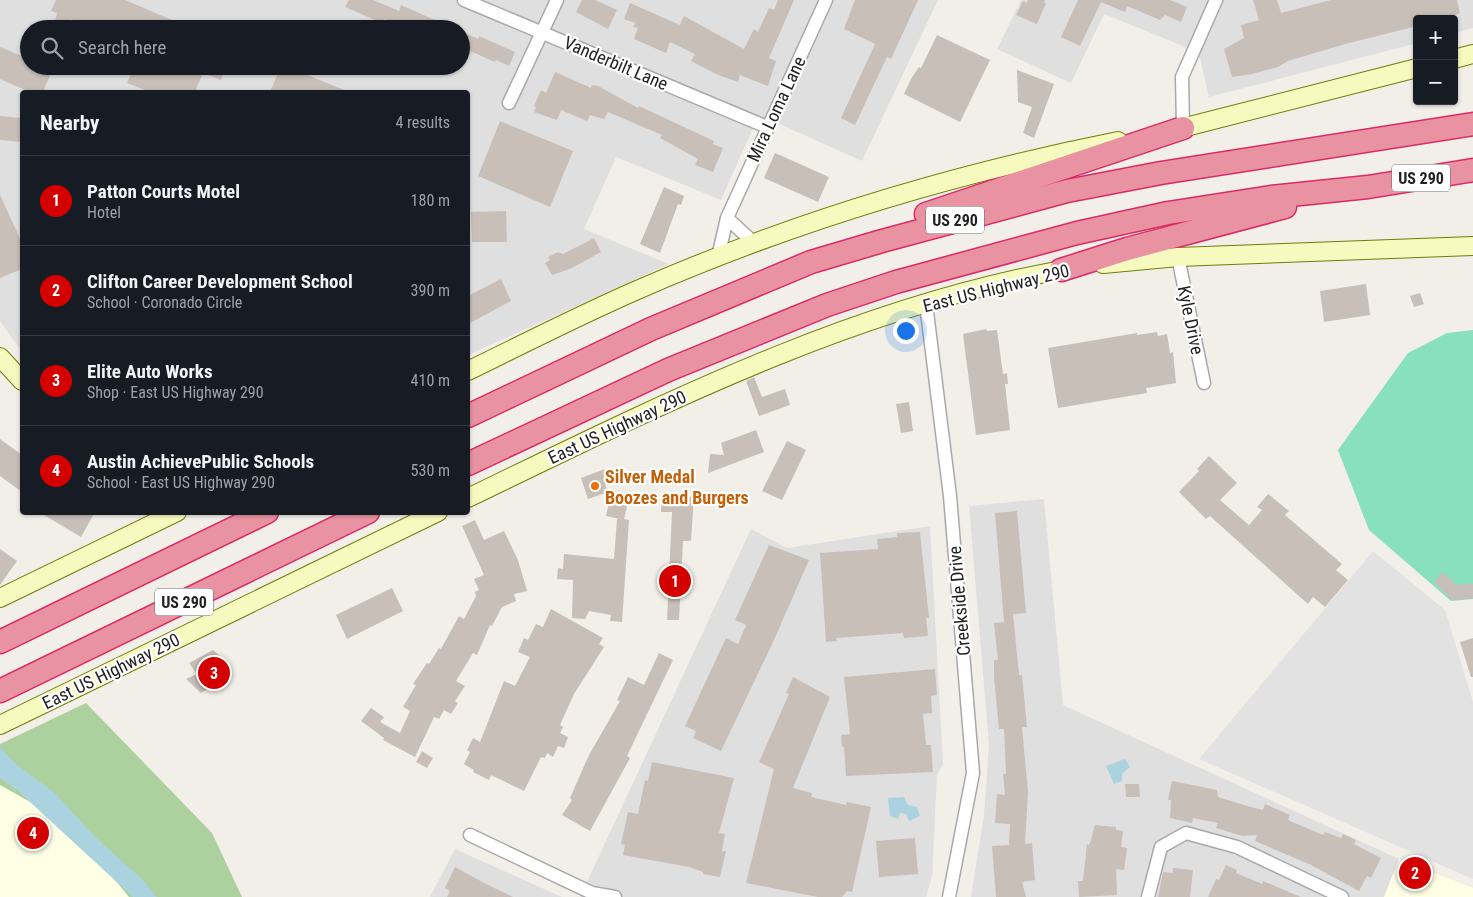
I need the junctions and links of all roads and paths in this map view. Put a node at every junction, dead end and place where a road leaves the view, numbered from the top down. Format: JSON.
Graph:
{"nodes":[{"id":1,"x":464,"y":0,"type":"edge"},
{"id":2,"x":557,"y":0,"type":"edge"},
{"id":3,"x":826,"y":0,"type":"edge"},
{"id":4,"x":1216,"y":0,"type":"edge"},
{"id":5,"x":543,"y":32,"type":"junction"},
{"id":6,"x":1473,"y":54,"type":"edge"},
{"id":7,"x":1458,"y":58,"type":"edge"},
{"id":8,"x":1413,"y":69,"type":"edge"},
{"id":9,"x":509,"y":103,"type":"dead end"},
{"id":10,"x":1473,"y":124,"type":"edge"},
{"id":11,"x":767,"y":127,"type":"junction"},
{"id":12,"x":1183,"y":128,"type":"junction"},
{"id":13,"x":1473,"y":170,"type":"edge"},
{"id":14,"x":1368,"y":187,"type":"junction"},
{"id":15,"x":727,"y":218,"type":"junction"},
{"id":16,"x":754,"y":243,"type":"junction"},
{"id":17,"x":1473,"y":246,"type":"edge"},
{"id":18,"x":718,"y":257,"type":"junction"},
{"id":19,"x":1178,"y":257,"type":"junction"},
{"id":20,"x":811,"y":262,"type":"junction"},
{"id":21,"x":1060,"y":270,"type":"junction"},
{"id":22,"x":926,"y":304,"type":"junction"},
{"id":23,"x":0,"y":357,"type":"edge"},
{"id":24,"x":470,"y":370,"type":"edge"},
{"id":25,"x":20,"y":379,"type":"edge"},
{"id":26,"x":1204,"y":383,"type":"dead end"},
{"id":27,"x":470,"y":415,"type":"edge"},
{"id":28,"x":470,"y":463,"type":"edge"},
{"id":29,"x":470,"y":497,"type":"edge"},
{"id":30,"x":171,"y":515,"type":"edge"},
{"id":31,"x":261,"y":515,"type":"edge"},
{"id":32,"x":362,"y":515,"type":"edge"},
{"id":33,"x":432,"y":515,"type":"edge"},
{"id":34,"x":0,"y":598,"type":"edge"},
{"id":35,"x":0,"y":642,"type":"edge"},
{"id":36,"x":0,"y":691,"type":"edge"},
{"id":37,"x":6,"y":722,"type":"edge"},
{"id":38,"x":470,"y":835,"type":"dead end"},
{"id":39,"x":591,"y":895,"type":"edge"},
{"id":40,"x":614,"y":897,"type":"edge"},
{"id":41,"x":949,"y":897,"type":"edge"},
{"id":42,"x":1148,"y":897,"type":"edge"},
{"id":43,"x":1342,"y":897,"type":"edge"}],
"edges":[{"from":1,"to":5,"type":"street","name":"Vanderbilt Lane"},
{"from":2,"to":5,"type":"street"},
{"from":3,"to":11,"type":"street","name":"Mira Loma Lane"},
{"from":4,"to":12,"type":"street"},
{"from":5,"to":9,"type":"street"},
{"from":5,"to":11,"type":"street","name":"Vanderbilt Lane"},
{"from":6,"to":7,"type":"main road"},
{"from":8,"to":12,"type":"main road"},
{"from":10,"to":20,"type":"highway","number":"US 290"},
{"from":11,"to":15,"type":"street","name":"Mira Loma Lane"},
{"from":12,"to":16,"type":"main road"},
{"from":12,"to":20,"type":"highway"},
{"from":13,"to":14,"type":"highway","number":"US 290"},
{"from":14,"to":21,"type":"highway"},
{"from":14,"to":28,"type":"highway","number":"US 290"},
{"from":15,"to":16,"type":"street"},
{"from":15,"to":18,"type":"street","name":"Mira Loma Lane"},
{"from":16,"to":18,"type":"main road"},
{"from":17,"to":19,"type":"main road","name":"East US Highway 290"},
{"from":18,"to":24,"type":"main road"},
{"from":19,"to":21,"type":"main road","name":"East US Highway 290"},
{"from":19,"to":26,"type":"street","name":"Kyle Drive"},
{"from":20,"to":27,"type":"highway","number":"US 290"},
{"from":21,"to":22,"type":"main road","name":"East US Highway 290"},
{"from":22,"to":29,"type":"main road","name":"East US Highway 290"},
{"from":22,"to":41,"type":"street","name":"Creekside Drive"},
{"from":23,"to":25,"type":"main road"},
{"from":30,"to":34,"type":"main road"},
{"from":31,"to":35,"type":"highway","number":"US 290"},
{"from":32,"to":36,"type":"highway","number":"US 290"},
{"from":33,"to":37,"type":"main road","name":"East US Highway 290"},
{"from":38,"to":39,"type":"street"},
{"from":39,"to":40,"type":"street"},
{"from":42,"to":43,"type":"street"}]}
